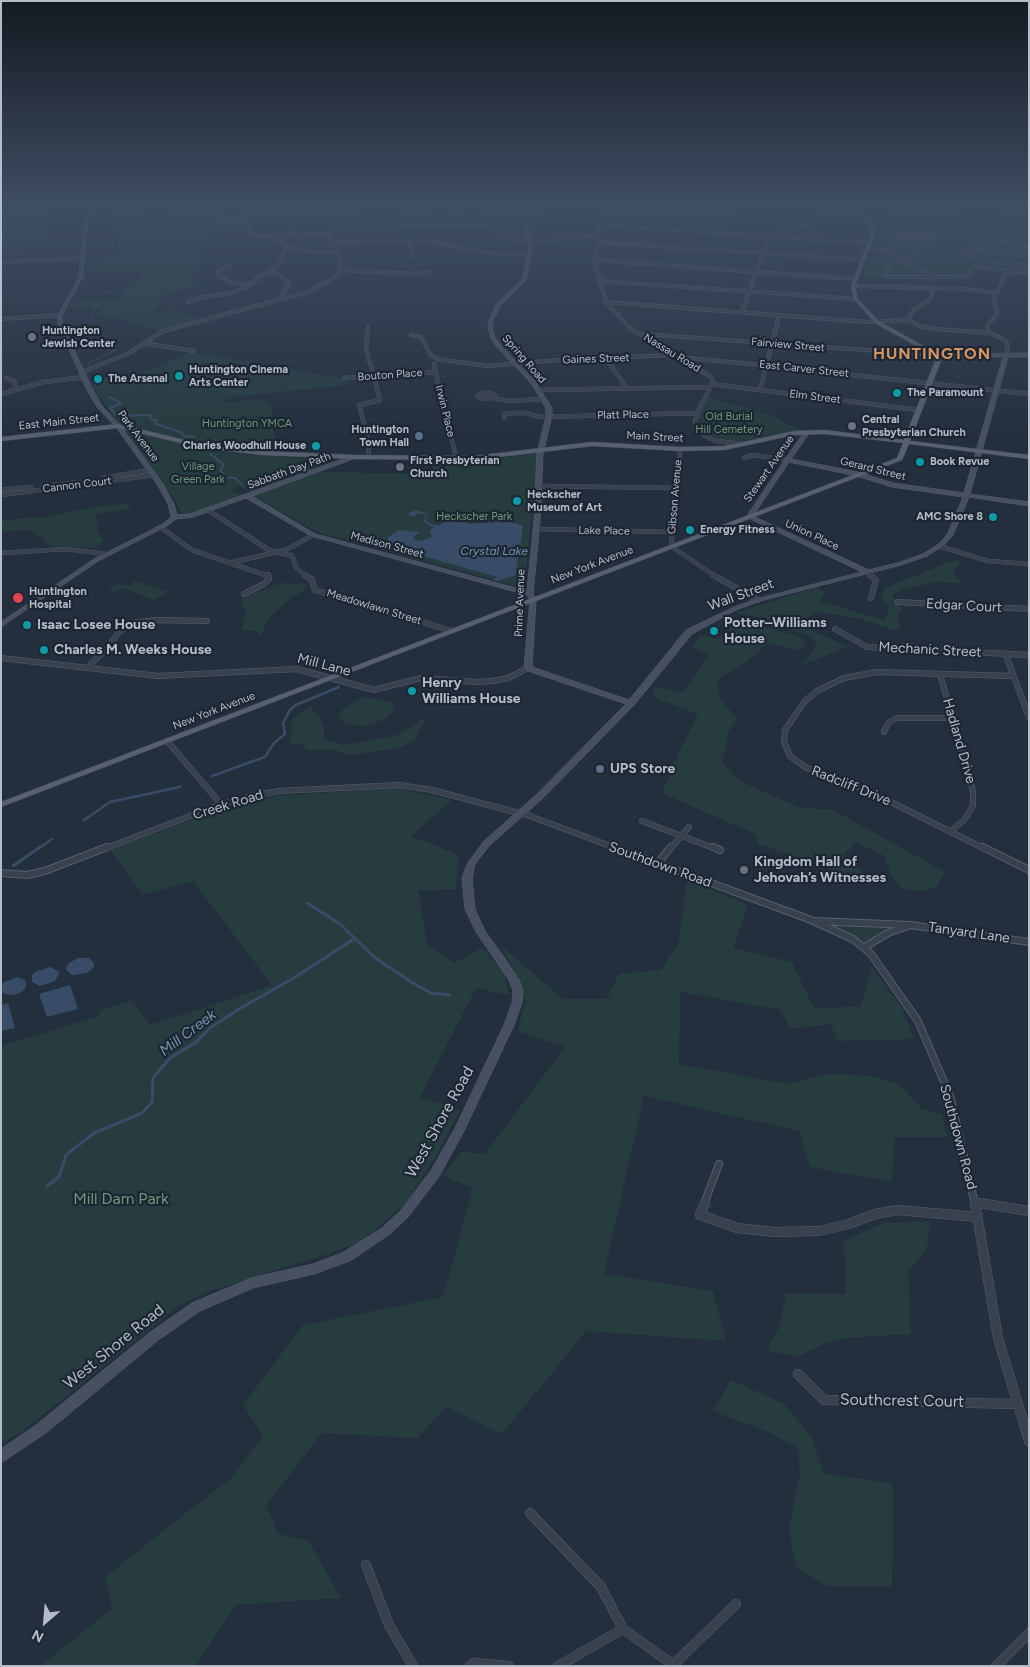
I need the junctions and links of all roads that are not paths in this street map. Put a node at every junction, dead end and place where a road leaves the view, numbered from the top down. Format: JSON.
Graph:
{"nodes":[{"id":1,"x":77,"y":285,"type":"edge"},
{"id":2,"x":249,"y":285,"type":"edge"},
{"id":3,"x":287,"y":285,"type":"edge"},
{"id":4,"x":321,"y":285,"type":"edge"},
{"id":5,"x":519,"y":285,"type":"edge"},
{"id":6,"x":601,"y":285,"type":"edge"},
{"id":7,"x":659,"y":285,"type":"edge"},
{"id":8,"x":752,"y":285,"type":"edge"},
{"id":9,"x":1000,"y":285,"type":"edge"},
{"id":10,"x":853,"y":286,"type":"joint"},
{"id":11,"x":931,"y":288,"type":"junction"},
{"id":12,"x":749,"y":292,"type":"junction"},
{"id":13,"x":997,"y":292,"type":"junction"},
{"id":14,"x":281,"y":298,"type":"junction"},
{"id":15,"x":856,"y":299,"type":"junction"},
{"id":16,"x":188,"y":302,"type":"dead end"},
{"id":17,"x":606,"y":302,"type":"junction"},
{"id":18,"x":742,"y":312,"type":"junction"},
{"id":19,"x":60,"y":315,"type":"junction"},
{"id":20,"x":780,"y":316,"type":"junction"},
{"id":21,"x":1,"y":319,"type":"edge"},
{"id":22,"x":908,"y":320,"type":"junction"},
{"id":23,"x":877,"y":322,"type":"junction"},
{"id":24,"x":368,"y":327,"type":"dead end"},
{"id":25,"x":990,"y":333,"type":"junction"},
{"id":26,"x":640,"y":334,"type":"junction"},
{"id":27,"x":411,"y":335,"type":"dead end"},
{"id":28,"x":143,"y":343,"type":"junction"},
{"id":29,"x":772,"y":344,"type":"junction"},
{"id":30,"x":194,"y":351,"type":"dead end"},
{"id":31,"x":936,"y":355,"type":"junction"},
{"id":32,"x":1006,"y":355,"type":"junction"},
{"id":33,"x":1029,"y":355,"type":"edge"},
{"id":34,"x":676,"y":356,"type":"junction"},
{"id":35,"x":604,"y":358,"type":"junction"},
{"id":36,"x":434,"y":364,"type":"dead end"},
{"id":37,"x":517,"y":364,"type":"junction"},
{"id":38,"x":766,"y":366,"type":"junction"},
{"id":39,"x":435,"y":372,"type":"junction"},
{"id":40,"x":83,"y":375,"type":"junction"},
{"id":41,"x":374,"y":375,"type":"junction"},
{"id":42,"x":6,"y":378,"type":"dead end"},
{"id":43,"x":345,"y":378,"type":"dead end"},
{"id":44,"x":929,"y":382,"type":"junction"},
{"id":45,"x":710,"y":386,"type":"junction"},
{"id":46,"x":627,"y":388,"type":"junction"},
{"id":47,"x":16,"y":390,"type":"junction"},
{"id":48,"x":538,"y":390,"type":"junction"},
{"id":49,"x":760,"y":390,"type":"junction"},
{"id":50,"x":995,"y":390,"type":"junction"},
{"id":51,"x":1,"y":394,"type":"edge"},
{"id":52,"x":1029,"y":394,"type":"edge"},
{"id":53,"x":493,"y":398,"type":"dead end"},
{"id":54,"x":544,"y":399,"type":"junction"},
{"id":55,"x":918,"y":410,"type":"junction"},
{"id":56,"x":697,"y":413,"type":"junction"},
{"id":57,"x":549,"y":416,"type":"junction"},
{"id":58,"x":504,"y":418,"type":"dead end"},
{"id":59,"x":118,"y":426,"type":"junction"},
{"id":60,"x":807,"y":432,"type":"junction"},
{"id":61,"x":1,"y":439,"type":"edge"},
{"id":62,"x":906,"y":441,"type":"junction"},
{"id":63,"x":742,"y":444,"type":"junction"},
{"id":64,"x":542,"y":449,"type":"junction"},
{"id":65,"x":680,"y":449,"type":"junction"},
{"id":66,"x":978,"y":450,"type":"junction"},
{"id":67,"x":278,"y":454,"type":"joint"},
{"id":68,"x":354,"y":457,"type":"junction"},
{"id":69,"x":370,"y":457,"type":"junction"},
{"id":70,"x":456,"y":457,"type":"junction"},
{"id":71,"x":1029,"y":457,"type":"edge"},
{"id":72,"x":744,"y":458,"type":"dead end"},
{"id":73,"x":786,"y":460,"type":"junction"},
{"id":74,"x":152,"y":472,"type":"junction"},
{"id":75,"x":858,"y":474,"type":"junction"},
{"id":76,"x":540,"y":486,"type":"junction"},
{"id":77,"x":49,"y":487,"type":"junction"},
{"id":78,"x":675,"y":488,"type":"junction"},
{"id":79,"x":1,"y":490,"type":"edge"},
{"id":80,"x":1,"y":495,"type":"edge"},
{"id":81,"x":247,"y":496,"type":"junction"},
{"id":82,"x":966,"y":496,"type":"junction"},
{"id":83,"x":1029,"y":504,"type":"edge"},
{"id":84,"x":208,"y":510,"type":"junction"},
{"id":85,"x":191,"y":516,"type":"junction"},
{"id":86,"x":749,"y":517,"type":"junction"},
{"id":87,"x":174,"y":518,"type":"junction"},
{"id":88,"x":160,"y":527,"type":"junction"},
{"id":89,"x":536,"y":529,"type":"junction"},
{"id":90,"x":671,"y":532,"type":"junction"},
{"id":91,"x":313,"y":535,"type":"junction"},
{"id":92,"x":671,"y":546,"type":"junction"},
{"id":93,"x":939,"y":546,"type":"junction"},
{"id":94,"x":279,"y":552,"type":"junction"},
{"id":95,"x":1,"y":553,"type":"edge"},
{"id":96,"x":106,"y":554,"type":"junction"},
{"id":97,"x":232,"y":562,"type":"junction"},
{"id":98,"x":1029,"y":564,"type":"edge"},
{"id":99,"x":866,"y":571,"type":"junction"},
{"id":100,"x":244,"y":594,"type":"dead end"},
{"id":101,"x":532,"y":597,"type":"junction"},
{"id":102,"x":871,"y":598,"type":"dead end"},
{"id":103,"x":758,"y":600,"type":"junction"},
{"id":104,"x":898,"y":602,"type":"dead end"},
{"id":105,"x":1029,"y":609,"type":"edge"},
{"id":106,"x":207,"y":621,"type":"dead end"},
{"id":107,"x":1,"y":625,"type":"edge"},
{"id":108,"x":835,"y":629,"type":"dead end"},
{"id":109,"x":452,"y":631,"type":"junction"},
{"id":110,"x":1005,"y":654,"type":"junction"},
{"id":111,"x":1029,"y":655,"type":"edge"},
{"id":112,"x":1,"y":658,"type":"edge"},
{"id":113,"x":87,"y":668,"type":"junction"},
{"id":114,"x":528,"y":668,"type":"junction"},
{"id":115,"x":940,"y":674,"type":"junction"},
{"id":116,"x":1013,"y":676,"type":"junction"},
{"id":117,"x":330,"y":678,"type":"junction"},
{"id":118,"x":631,"y":703,"type":"junction"},
{"id":119,"x":1029,"y":717,"type":"edge"},
{"id":120,"x":951,"y":718,"type":"junction"},
{"id":121,"x":884,"y":732,"type":"dead end"},
{"id":122,"x":166,"y":741,"type":"junction"},
{"id":123,"x":221,"y":804,"type":"junction"},
{"id":124,"x":1,"y":805,"type":"edge"},
{"id":125,"x":521,"y":814,"type":"junction"},
{"id":126,"x":642,"y":821,"type":"dead end"},
{"id":127,"x":689,"y":827,"type":"dead end"},
{"id":128,"x":951,"y":831,"type":"junction"},
{"id":129,"x":680,"y":835,"type":"junction"},
{"id":130,"x":720,"y":850,"type":"dead end"},
{"id":131,"x":657,"y":864,"type":"junction"},
{"id":132,"x":1029,"y":870,"type":"edge"},
{"id":133,"x":1,"y":873,"type":"edge"},
{"id":134,"x":811,"y":920,"type":"junction"},
{"id":135,"x":910,"y":925,"type":"junction"},
{"id":136,"x":1029,"y":942,"type":"edge"},
{"id":137,"x":865,"y":947,"type":"junction"},
{"id":138,"x":719,"y":1164,"type":"dead end"},
{"id":139,"x":975,"y":1202,"type":"junction"},
{"id":140,"x":1029,"y":1211,"type":"edge"},
{"id":141,"x":977,"y":1217,"type":"junction"},
{"id":142,"x":798,"y":1374,"type":"dead end"},
{"id":143,"x":1017,"y":1404,"type":"junction"},
{"id":144,"x":1029,"y":1441,"type":"edge"},
{"id":145,"x":1,"y":1457,"type":"edge"},
{"id":146,"x":530,"y":1513,"type":"dead end"},
{"id":147,"x":366,"y":1565,"type":"dead end"},
{"id":148,"x":736,"y":1604,"type":"dead end"},
{"id":149,"x":623,"y":1629,"type":"junction"},
{"id":150,"x":1029,"y":1633,"type":"edge"},
{"id":151,"x":674,"y":1665,"type":"edge"},
{"id":152,"x":413,"y":1666,"type":"edge"},
{"id":153,"x":470,"y":1666,"type":"edge"},
{"id":154,"x":509,"y":1666,"type":"edge"},
{"id":155,"x":558,"y":1666,"type":"edge"},
{"id":156,"x":996,"y":1666,"type":"edge"}],
"edges":[{"from":1,"to":19,"type":"main road"},
{"from":2,"to":16,"type":"street"},
{"from":3,"to":14,"type":"street"},
{"from":4,"to":14,"type":"street"},
{"from":5,"to":37,"type":"main road","name":"Spring Road"},
{"from":6,"to":17,"type":"street","name":"Nassau Road"},
{"from":7,"to":12,"type":"street"},
{"from":8,"to":12,"type":"street"},
{"from":9,"to":13,"type":"street"},
{"from":10,"to":11,"type":"street"},
{"from":10,"to":15,"type":"main road"},
{"from":11,"to":13,"type":"street"},
{"from":11,"to":22,"type":"street"},
{"from":12,"to":15,"type":"street"},
{"from":12,"to":18,"type":"street"},
{"from":13,"to":25,"type":"street"},
{"from":14,"to":28,"type":"street"},
{"from":15,"to":23,"type":"main road"},
{"from":17,"to":18,"type":"street"},
{"from":17,"to":26,"type":"street","name":"Nassau Road"},
{"from":18,"to":20,"type":"street"},
{"from":19,"to":21,"type":"street"},
{"from":19,"to":40,"type":"main road","name":"Park Avenue"},
{"from":20,"to":23,"type":"street"},
{"from":20,"to":29,"type":"street"},
{"from":22,"to":23,"type":"street"},
{"from":22,"to":25,"type":"street"},
{"from":23,"to":31,"type":"main road"},
{"from":24,"to":41,"type":"street"},
{"from":25,"to":32,"type":"street"},
{"from":26,"to":29,"type":"street","name":"Fairview Street"},
{"from":26,"to":34,"type":"street","name":"Nassau Road"},
{"from":27,"to":37,"type":"street","name":"Gaines Street"},
{"from":28,"to":30,"type":"street"},
{"from":28,"to":40,"type":"street"},
{"from":29,"to":31,"type":"street","name":"Fairview Street"},
{"from":29,"to":38,"type":"street"},
{"from":31,"to":32,"type":"main road"},
{"from":31,"to":44,"type":"main road","name":"New York Avenue"},
{"from":32,"to":33,"type":"main road"},
{"from":32,"to":50,"type":"street"},
{"from":34,"to":35,"type":"street","name":"Gaines Street"},
{"from":34,"to":38,"type":"street","name":"East Carver Street"},
{"from":34,"to":45,"type":"street","name":"Nassau Road"},
{"from":35,"to":37,"type":"street","name":"Gaines Street"},
{"from":35,"to":46,"type":"street"},
{"from":36,"to":39,"type":"street","name":"Irwin Place"},
{"from":37,"to":48,"type":"main road","name":"Spring Road"},
{"from":38,"to":44,"type":"street","name":"East Carver Street"},
{"from":38,"to":49,"type":"street"},
{"from":39,"to":41,"type":"street","name":"Bouton Place"},
{"from":39,"to":70,"type":"street","name":"Irwin Place"},
{"from":40,"to":47,"type":"street"},
{"from":40,"to":59,"type":"main road","name":"Park Avenue"},
{"from":41,"to":43,"type":"street","name":"Bouton Place"},
{"from":41,"to":69,"type":"street"},
{"from":42,"to":47,"type":"street"},
{"from":44,"to":50,"type":"street","name":"East Carver Street"},
{"from":44,"to":55,"type":"main road","name":"New York Avenue"},
{"from":45,"to":46,"type":"street","name":"Elm Street"},
{"from":45,"to":49,"type":"street","name":"Elm Street"},
{"from":45,"to":56,"type":"street","name":"Nassau Road"},
{"from":46,"to":48,"type":"street","name":"Elm Street"},
{"from":47,"to":51,"type":"street"},
{"from":48,"to":54,"type":"main road","name":"Spring Road"},
{"from":49,"to":55,"type":"street","name":"Elm Street"},
{"from":50,"to":52,"type":"street","name":"East Carver Street"},
{"from":50,"to":66,"type":"street"},
{"from":53,"to":54,"type":"street"},
{"from":54,"to":57,"type":"main road","name":"Spring Road"},
{"from":55,"to":62,"type":"main road","name":"New York Avenue"},
{"from":56,"to":57,"type":"street","name":"Platt Place"},
{"from":56,"to":63,"type":"street"},
{"from":57,"to":58,"type":"street","name":"Platt Place"},
{"from":57,"to":64,"type":"main road","name":"Spring Road"},
{"from":59,"to":61,"type":"main road","name":"East Main Street"},
{"from":59,"to":67,"type":"main road"},
{"from":59,"to":74,"type":"main road","name":"Park Avenue"},
{"from":60,"to":62,"type":"main road","name":"Main Street"},
{"from":60,"to":63,"type":"main road","name":"Main Street"},
{"from":60,"to":73,"type":"main road","name":"Stewart Avenue"},
{"from":62,"to":66,"type":"main road","name":"Main Street"},
{"from":62,"to":75,"type":"main road","name":"New York Avenue"},
{"from":63,"to":65,"type":"main road","name":"Main Street"},
{"from":64,"to":65,"type":"main road","name":"Main Street"},
{"from":64,"to":70,"type":"main road","name":"Main Street"},
{"from":64,"to":76,"type":"main road","name":"Prime Avenue"},
{"from":65,"to":78,"type":"street","name":"Gibson Avenue"},
{"from":66,"to":71,"type":"main road","name":"Main Street"},
{"from":66,"to":82,"type":"main road","name":"Wall Street"},
{"from":67,"to":68,"type":"main road","name":"Main Street"},
{"from":68,"to":69,"type":"main road","name":"Main Street"},
{"from":68,"to":81,"type":"main road","name":"Sabbath Day Path"},
{"from":69,"to":70,"type":"main road","name":"Main Street"},
{"from":72,"to":73,"type":"street","name":"Gerard Street"},
{"from":73,"to":75,"type":"main road","name":"Gerard Street"},
{"from":73,"to":86,"type":"main road","name":"Stewart Avenue"},
{"from":74,"to":77,"type":"street","name":"Cannon Court"},
{"from":74,"to":87,"type":"street","name":"Park Avenue"},
{"from":75,"to":82,"type":"street","name":"Gerard Street"},
{"from":75,"to":86,"type":"main road","name":"New York Avenue"},
{"from":76,"to":78,"type":"street"},
{"from":76,"to":89,"type":"main road","name":"Prime Avenue"},
{"from":77,"to":79,"type":"street","name":"Cannon Court"},
{"from":77,"to":80,"type":"street","name":"Cannon Court"},
{"from":78,"to":90,"type":"street","name":"Gibson Avenue"},
{"from":81,"to":84,"type":"main road","name":"Sabbath Day Path"},
{"from":81,"to":91,"type":"main road","name":"Madison Street"},
{"from":82,"to":83,"type":"street","name":"Gerard Street"},
{"from":82,"to":93,"type":"main road","name":"Wall Street"},
{"from":84,"to":85,"type":"main road","name":"Sabbath Day Path"},
{"from":84,"to":94,"type":"street","name":"Meadowlawn Street"},
{"from":85,"to":87,"type":"main road","name":"Sabbath Day Path"},
{"from":85,"to":88,"type":"main road"},
{"from":86,"to":92,"type":"main road","name":"New York Avenue"},
{"from":86,"to":99,"type":"main road","name":"Union Place"},
{"from":87,"to":88,"type":"main road"},
{"from":88,"to":96,"type":"main road"},
{"from":88,"to":97,"type":"street"},
{"from":89,"to":90,"type":"street","name":"Lake Place"},
{"from":89,"to":101,"type":"street","name":"Prime Avenue"},
{"from":90,"to":92,"type":"street","name":"Gibson Avenue"},
{"from":91,"to":94,"type":"street"},
{"from":91,"to":101,"type":"main road","name":"Madison Street"},
{"from":92,"to":101,"type":"main road","name":"New York Avenue"},
{"from":92,"to":103,"type":"street"},
{"from":93,"to":98,"type":"street"},
{"from":93,"to":99,"type":"main road","name":"Wall Street"},
{"from":94,"to":97,"type":"street"},
{"from":94,"to":109,"type":"street","name":"Meadowlawn Street"},
{"from":95,"to":96,"type":"street"},
{"from":96,"to":107,"type":"main road"},
{"from":97,"to":100,"type":"street"},
{"from":99,"to":102,"type":"street"},
{"from":99,"to":103,"type":"main road","name":"Wall Street"},
{"from":101,"to":109,"type":"main road","name":"New York Avenue"},
{"from":101,"to":114,"type":"main road","name":"Prime Avenue"},
{"from":103,"to":118,"type":"main road","name":"Wall Street"},
{"from":104,"to":105,"type":"street","name":"Edgar Court"},
{"from":106,"to":113,"type":"street"},
{"from":108,"to":110,"type":"street","name":"Mechanic Street"},
{"from":109,"to":117,"type":"main road","name":"New York Avenue"},
{"from":110,"to":111,"type":"street","name":"Mechanic Street"},
{"from":110,"to":116,"type":"street"},
{"from":112,"to":113,"type":"street","name":"Mill Lane"},
{"from":113,"to":117,"type":"street","name":"Mill Lane"},
{"from":114,"to":117,"type":"street","name":"Mill Lane"},
{"from":114,"to":118,"type":"street"},
{"from":115,"to":116,"type":"street","name":"Radcliff Drive"},
{"from":115,"to":120,"type":"street","name":"Hadland Drive"},
{"from":115,"to":128,"type":"street","name":"Radcliff Drive"},
{"from":116,"to":119,"type":"street"},
{"from":117,"to":122,"type":"main road","name":"New York Avenue"},
{"from":118,"to":125,"type":"main road","name":"Wall Street"},
{"from":120,"to":121,"type":"street"},
{"from":120,"to":128,"type":"street","name":"Hadland Drive"},
{"from":122,"to":123,"type":"street"},
{"from":122,"to":124,"type":"main road","name":"New York Avenue"},
{"from":123,"to":125,"type":"street","name":"Creek Road"},
{"from":123,"to":133,"type":"street","name":"Creek Road"},
{"from":125,"to":131,"type":"street","name":"Southdown Road"},
{"from":125,"to":145,"type":"main road","name":"West Shore Road"},
{"from":126,"to":129,"type":"street"},
{"from":127,"to":129,"type":"street"},
{"from":128,"to":132,"type":"street","name":"Radcliff Drive"},
{"from":129,"to":130,"type":"street"},
{"from":129,"to":131,"type":"street"},
{"from":131,"to":134,"type":"street","name":"Southdown Road"},
{"from":134,"to":135,"type":"street","name":"Tanyard Lane"},
{"from":134,"to":137,"type":"street","name":"Southdown Road"},
{"from":135,"to":136,"type":"street","name":"Tanyard Lane"},
{"from":135,"to":137,"type":"street","name":"Tanyard Lane"},
{"from":137,"to":139,"type":"street","name":"Southdown Road"},
{"from":138,"to":141,"type":"street"},
{"from":139,"to":140,"type":"street"},
{"from":139,"to":141,"type":"street","name":"Southdown Road"},
{"from":141,"to":143,"type":"street","name":"Southdown Road"},
{"from":142,"to":143,"type":"street","name":"Southcrest Court"},
{"from":143,"to":144,"type":"street","name":"Southdown Road"},
{"from":146,"to":149,"type":"street"},
{"from":147,"to":152,"type":"street"},
{"from":148,"to":151,"type":"street"},
{"from":149,"to":151,"type":"street"},
{"from":149,"to":155,"type":"street"},
{"from":150,"to":156,"type":"street"},
{"from":153,"to":154,"type":"street"}]}
